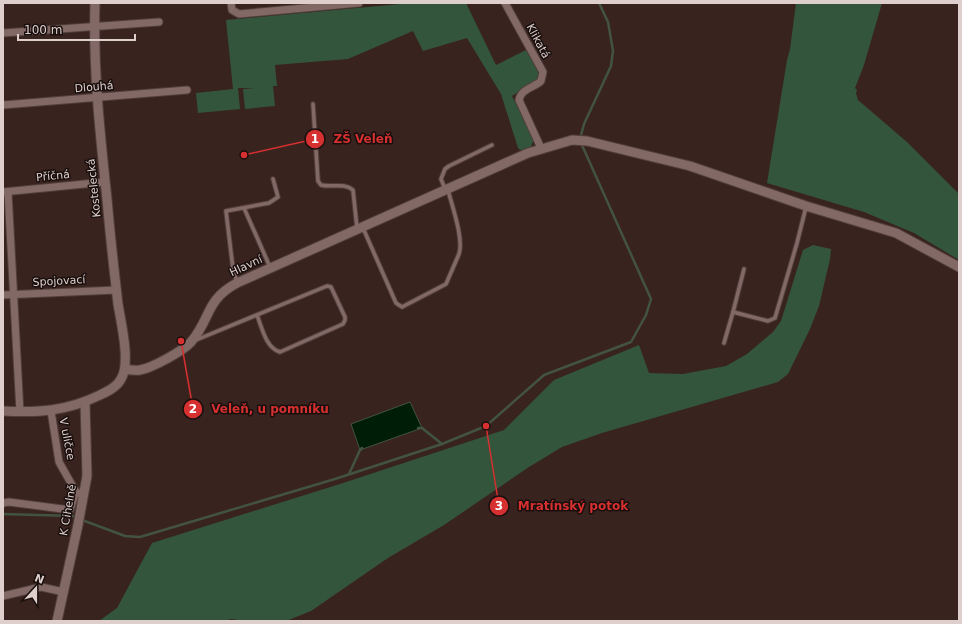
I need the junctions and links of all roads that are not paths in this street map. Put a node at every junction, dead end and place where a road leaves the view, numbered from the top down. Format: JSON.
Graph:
{"nodes":[{"id":1,"x":95,"y":3,"type":"edge"},
{"id":2,"x":231,"y":3,"type":"edge"},
{"id":3,"x":359,"y":3,"type":"edge"},
{"id":4,"x":505,"y":3,"type":"edge"},
{"id":5,"x":159,"y":22,"type":"dead end"},
{"id":6,"x":94,"y":26,"type":"junction"},
{"id":7,"x":3,"y":33,"type":"edge"},
{"id":8,"x":187,"y":90,"type":"dead end"},
{"id":9,"x":97,"y":98,"type":"junction"},
{"id":10,"x":313,"y":104,"type":"dead end"},
{"id":11,"x":3,"y":105,"type":"edge"},
{"id":12,"x":492,"y":145,"type":"dead end"},
{"id":13,"x":541,"y":148,"type":"junction"},
{"id":14,"x":273,"y":179,"type":"dead end"},
{"id":15,"x":105,"y":182,"type":"junction"},
{"id":16,"x":447,"y":189,"type":"junction"},
{"id":17,"x":6,"y":192,"type":"edge"},
{"id":18,"x":806,"y":206,"type":"junction"},
{"id":19,"x":244,"y":208,"type":"junction"},
{"id":20,"x":360,"y":228,"type":"junction"},
{"id":21,"x":959,"y":267,"type":"edge"},
{"id":22,"x":270,"y":268,"type":"junction"},
{"id":23,"x":744,"y":269,"type":"dead end"},
{"id":24,"x":237,"y":283,"type":"junction"},
{"id":25,"x":116,"y":290,"type":"junction"},
{"id":26,"x":3,"y":295,"type":"edge"},
{"id":27,"x":13,"y":295,"type":"junction"},
{"id":28,"x":733,"y":312,"type":"junction"},
{"id":29,"x":257,"y":315,"type":"junction"},
{"id":30,"x":191,"y":342,"type":"junction"},
{"id":31,"x":724,"y":343,"type":"dead end"},
{"id":32,"x":125,"y":369,"type":"junction"},
{"id":33,"x":86,"y":402,"type":"junction"},
{"id":34,"x":3,"y":411,"type":"edge"},
{"id":35,"x":51,"y":411,"type":"junction"},
{"id":36,"x":20,"y":412,"type":"junction"},
{"id":37,"x":80,"y":493,"type":"junction"},
{"id":38,"x":3,"y":503,"type":"edge"},
{"id":39,"x":64,"y":592,"type":"junction"},
{"id":40,"x":3,"y":596,"type":"edge"},
{"id":41,"x":57,"y":621,"type":"edge"}],
"edges":[{"from":1,"to":6,"type":"street","name":"Kostelecká"},
{"from":2,"to":3,"type":"street"},
{"from":4,"to":13,"type":"street","name":"Klikatá"},
{"from":5,"to":6,"type":"street"},
{"from":6,"to":7,"type":"street"},
{"from":6,"to":9,"type":"street","name":"Kostelecká"},
{"from":8,"to":9,"type":"street","name":"Dlouhá"},
{"from":9,"to":11,"type":"street","name":"Dlouhá"},
{"from":9,"to":15,"type":"street","name":"Kostelecká"},
{"from":10,"to":20,"type":"lane"},
{"from":12,"to":16,"type":"lane"},
{"from":13,"to":16,"type":"street","name":"Hlavní"},
{"from":13,"to":18,"type":"street","name":"Hlavní"},
{"from":14,"to":19,"type":"lane"},
{"from":15,"to":17,"type":"street","name":"Příčná"},
{"from":15,"to":25,"type":"street","name":"Kostelecká"},
{"from":16,"to":20,"type":"street","name":"Hlavní"},
{"from":16,"to":20,"type":"lane"},
{"from":17,"to":27,"type":"street"},
{"from":18,"to":21,"type":"street","name":"Hlavní"},
{"from":18,"to":28,"type":"lane"},
{"from":19,"to":22,"type":"lane"},
{"from":19,"to":24,"type":"lane"},
{"from":20,"to":22,"type":"street","name":"Hlavní"},
{"from":22,"to":24,"type":"street","name":"Hlavní"},
{"from":23,"to":28,"type":"lane"},
{"from":24,"to":30,"type":"street","name":"Hlavní"},
{"from":25,"to":27,"type":"street","name":"Spojovací"},
{"from":25,"to":32,"type":"street","name":"Kostelecká"},
{"from":26,"to":27,"type":"street","name":"Spojovací"},
{"from":27,"to":36,"type":"street"},
{"from":28,"to":31,"type":"lane"},
{"from":29,"to":29,"type":"lane"},
{"from":29,"to":30,"type":"lane"},
{"from":30,"to":32,"type":"street","name":"Hlavní"},
{"from":32,"to":33,"type":"street"},
{"from":33,"to":35,"type":"street"},
{"from":33,"to":37,"type":"street","name":"K Cihelně"},
{"from":34,"to":36,"type":"street"},
{"from":35,"to":36,"type":"street"},
{"from":35,"to":37,"type":"street","name":"V uličce"},
{"from":37,"to":38,"type":"street"},
{"from":37,"to":39,"type":"street","name":"K Cihelně"},
{"from":39,"to":40,"type":"street"},
{"from":39,"to":41,"type":"street","name":"K Cihelně"}]}
